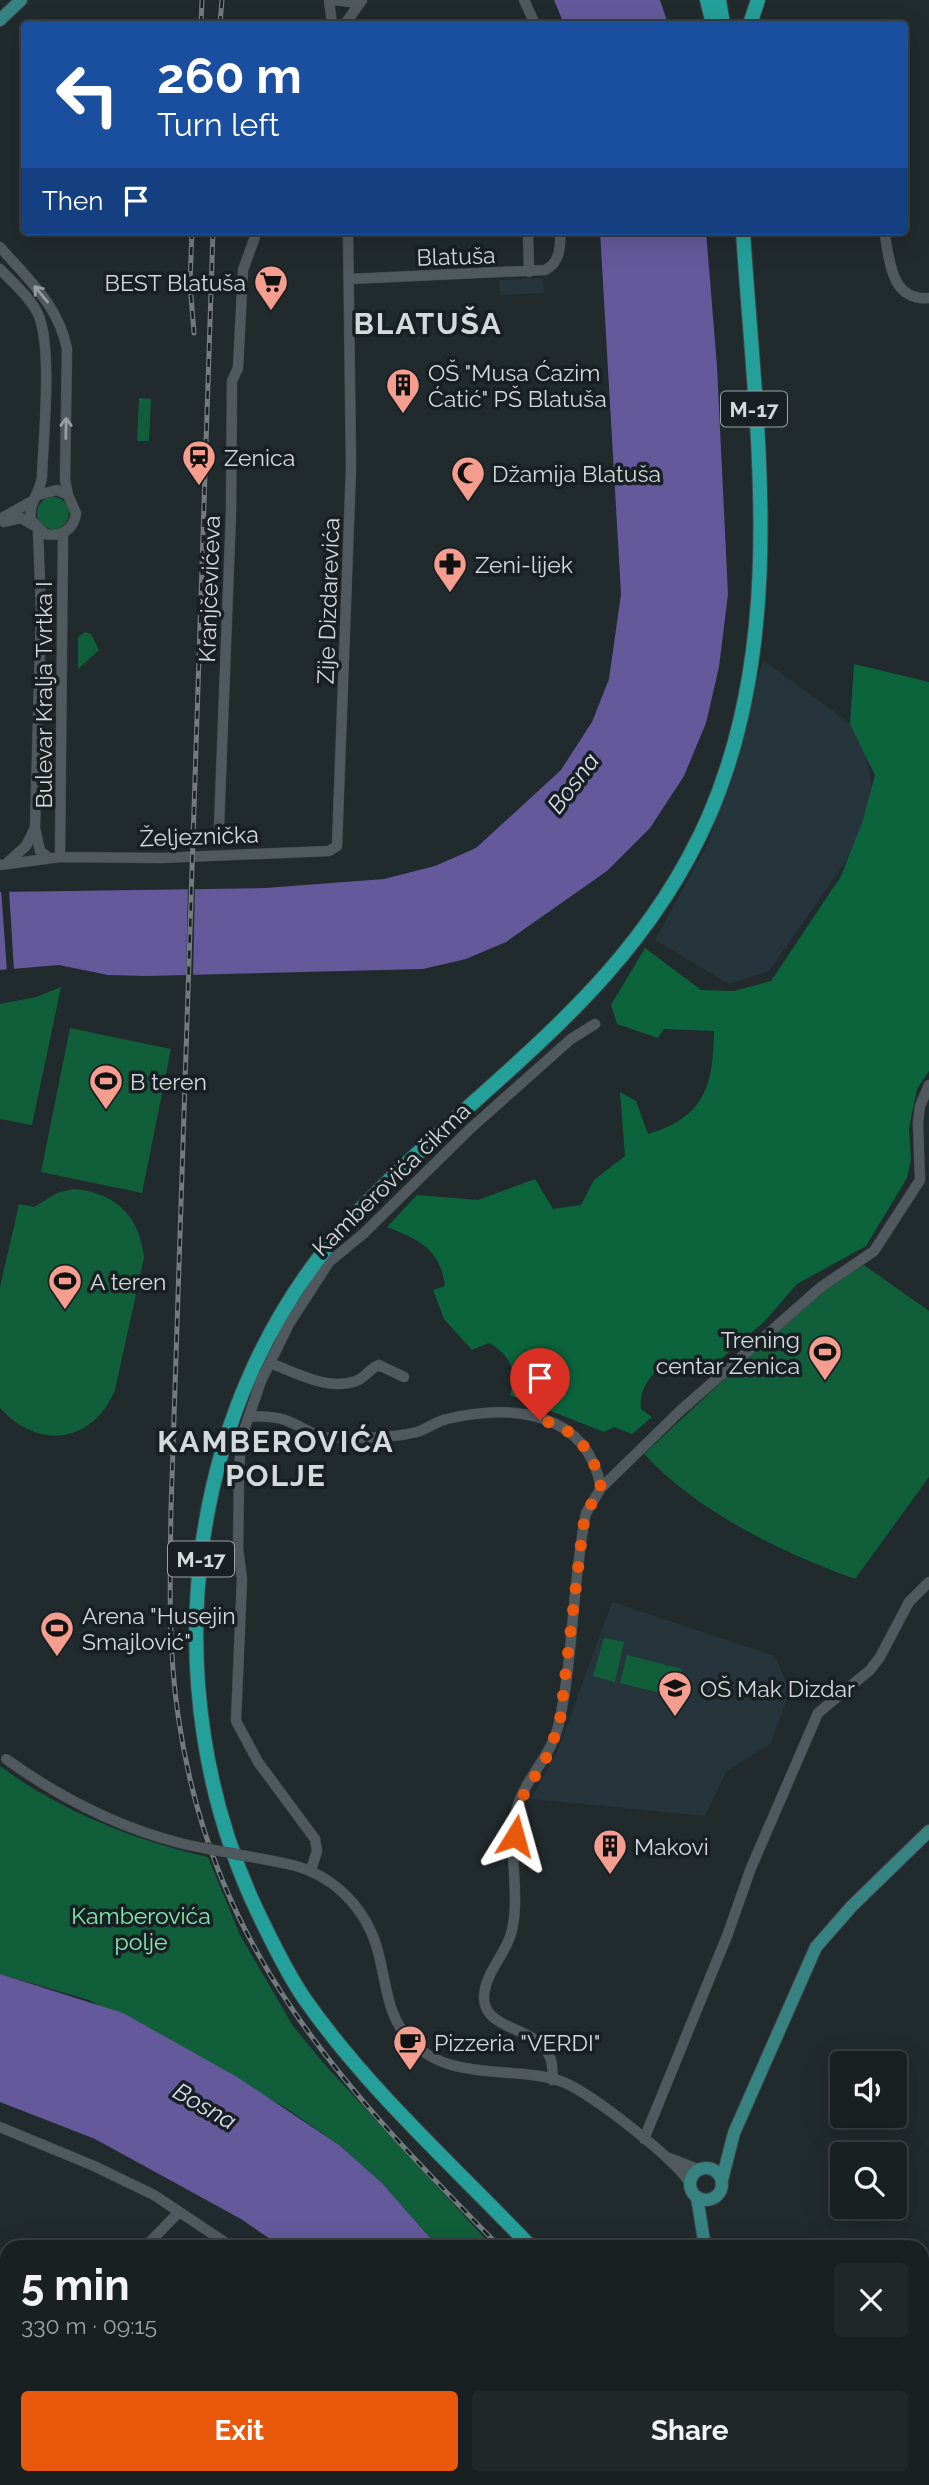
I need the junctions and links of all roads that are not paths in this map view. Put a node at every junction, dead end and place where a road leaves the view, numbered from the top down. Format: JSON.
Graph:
{"nodes":[{"id":1,"x":21,"y":0,"type":"edge"},
{"id":2,"x":332,"y":0,"type":"edge"},
{"id":3,"x":524,"y":0,"type":"edge"},
{"id":4,"x":707,"y":0,"type":"edge"},
{"id":5,"x":719,"y":0,"type":"edge"},
{"id":6,"x":758,"y":0,"type":"edge"},
{"id":7,"x":360,"y":1,"type":"edge"},
{"id":8,"x":0,"y":19,"type":"edge"},
{"id":9,"x":332,"y":21,"type":"edge"},
{"id":10,"x":347,"y":21,"type":"edge"},
{"id":11,"x":534,"y":21,"type":"edge"},
{"id":12,"x":712,"y":21,"type":"edge"},
{"id":13,"x":722,"y":21,"type":"edge"},
{"id":14,"x":751,"y":21,"type":"edge"},
{"id":15,"x":256,"y":235,"type":"edge"},
{"id":16,"x":348,"y":235,"type":"edge"},
{"id":17,"x":528,"y":235,"type":"edge"},
{"id":18,"x":560,"y":235,"type":"edge"},
{"id":19,"x":743,"y":235,"type":"edge"},
{"id":20,"x":885,"y":235,"type":"edge"},
{"id":21,"x":0,"y":247,"type":"edge"},
{"id":22,"x":0,"y":269,"type":"edge"},
{"id":23,"x":529,"y":272,"type":"junction"},
{"id":24,"x":350,"y":279,"type":"junction"},
{"id":25,"x":929,"y":298,"type":"edge"},
{"id":26,"x":68,"y":495,"type":"junction"},
{"id":27,"x":36,"y":497,"type":"junction"},
{"id":28,"x":0,"y":521,"type":"edge"},
{"id":29,"x":36,"y":527,"type":"junction"},
{"id":30,"x":63,"y":533,"type":"junction"},
{"id":31,"x":219,"y":827,"type":"dead end"},
{"id":32,"x":35,"y":828,"type":"junction"},
{"id":33,"x":337,"y":846,"type":"joint"},
{"id":34,"x":60,"y":857,"type":"junction"},
{"id":35,"x":49,"y":858,"type":"junction"},
{"id":36,"x":3,"y":864,"type":"edge"},
{"id":37,"x":595,"y":1024,"type":"dead end"},
{"id":38,"x":929,"y":1085,"type":"edge"},
{"id":39,"x":270,"y":1363,"type":"junction"},
{"id":40,"x":404,"y":1377,"type":"dead end"},
{"id":41,"x":249,"y":1416,"type":"junction"},
{"id":42,"x":601,"y":1488,"type":"junction"},
{"id":43,"x":929,"y":1582,"type":"edge"},
{"id":44,"x":2,"y":1756,"type":"edge"},
{"id":45,"x":929,"y":1831,"type":"edge"},
{"id":46,"x":311,"y":1870,"type":"junction"},
{"id":47,"x":552,"y":2080,"type":"junction"},
{"id":48,"x":0,"y":2127,"type":"edge"},
{"id":49,"x":644,"y":2139,"type":"junction"},
{"id":50,"x":730,"y":2143,"type":"junction"},
{"id":51,"x":663,"y":2155,"type":"junction"},
{"id":52,"x":703,"y":2170,"type":"junction"},
{"id":53,"x":722,"y":2180,"type":"junction"},
{"id":54,"x":694,"y":2191,"type":"junction"},
{"id":55,"x":714,"y":2198,"type":"junction"},
{"id":56,"x":179,"y":2212,"type":"junction"},
{"id":57,"x":704,"y":2230,"type":"junction"},
{"id":58,"x":152,"y":2240,"type":"edge"},
{"id":59,"x":221,"y":2240,"type":"edge"},
{"id":60,"x":524,"y":2240,"type":"edge"},
{"id":61,"x":705,"y":2240,"type":"edge"}],
"edges":[{"from":1,"to":8,"type":"main road"},
{"from":2,"to":7,"type":"street"},
{"from":2,"to":9,"type":"street"},
{"from":3,"to":11,"type":"street"},
{"from":4,"to":12,"type":"highway"},
{"from":5,"to":13,"type":"highway"},
{"from":6,"to":14,"type":"highway"},
{"from":7,"to":10,"type":"street"},
{"from":15,"to":31,"type":"street","name":"Kranjčevićeva"},
{"from":16,"to":24,"type":"street"},
{"from":17,"to":23,"type":"street"},
{"from":18,"to":23,"type":"street","name":"Blatuša"},
{"from":19,"to":60,"type":"highway","number":"M-17"},
{"from":20,"to":25,"type":"street"},
{"from":26,"to":21,"type":"street","name":"Bulevar Kralja Tvrtka I","one_way":true},
{"from":22,"to":27,"type":"street","name":"Bulevar Kralja Tvrtka I"},
{"from":23,"to":24,"type":"street","name":"Blatuša"},
{"from":24,"to":33,"type":"street","name":"Zije Dizdarevića"},
{"from":26,"to":27,"type":"street"},
{"from":26,"to":30,"type":"street","name":"Bulevar Kralja Tvrtka I"},
{"from":27,"to":28,"type":"street"},
{"from":27,"to":29,"type":"street","name":"Bulevar Kralja Tvrtka I"},
{"from":28,"to":29,"type":"street"},
{"from":29,"to":30,"type":"street"},
{"from":29,"to":32,"type":"street","name":"Bulevar Kralja Tvrtka I"},
{"from":30,"to":34,"type":"street","name":"Bulevar Kralja Tvrtka I"},
{"from":32,"to":35,"type":"street"},
{"from":32,"to":36,"type":"street","name":"Bulevar Kralja Tvrtka I"},
{"from":33,"to":34,"type":"street","name":"Željeznička"},
{"from":34,"to":35,"type":"street","name":"Željeznička"},
{"from":35,"to":36,"type":"street","name":"Željeznička"},
{"from":37,"to":39,"type":"street","name":"Kamberovića čikma"},
{"from":38,"to":42,"type":"street"},
{"from":39,"to":40,"type":"street"},
{"from":39,"to":41,"type":"street","name":"Kamberovića čikma"},
{"from":41,"to":42,"type":"street"},
{"from":41,"to":46,"type":"street","name":"Kamberovića čikma"},
{"from":42,"to":47,"type":"street"},
{"from":43,"to":49,"type":"street"},
{"from":44,"to":46,"type":"street","bridge":true},
{"from":45,"to":50,"type":"main road"},
{"from":46,"to":47,"type":"street"},
{"from":47,"to":49,"type":"street"},
{"from":48,"to":56,"type":"street"},
{"from":49,"to":51,"type":"street"},
{"from":50,"to":52,"type":"main road"},
{"from":50,"to":53,"type":"main road"},
{"from":51,"to":52,"type":"street"},
{"from":51,"to":54,"type":"street"},
{"from":52,"to":53,"type":"main road"},
{"from":52,"to":54,"type":"main road"},
{"from":53,"to":55,"type":"main road"},
{"from":54,"to":55,"type":"main road"},
{"from":54,"to":57,"type":"main road"},
{"from":55,"to":57,"type":"main road"},
{"from":56,"to":58,"type":"street"},
{"from":56,"to":59,"type":"street"},
{"from":57,"to":61,"type":"main road"}]}
